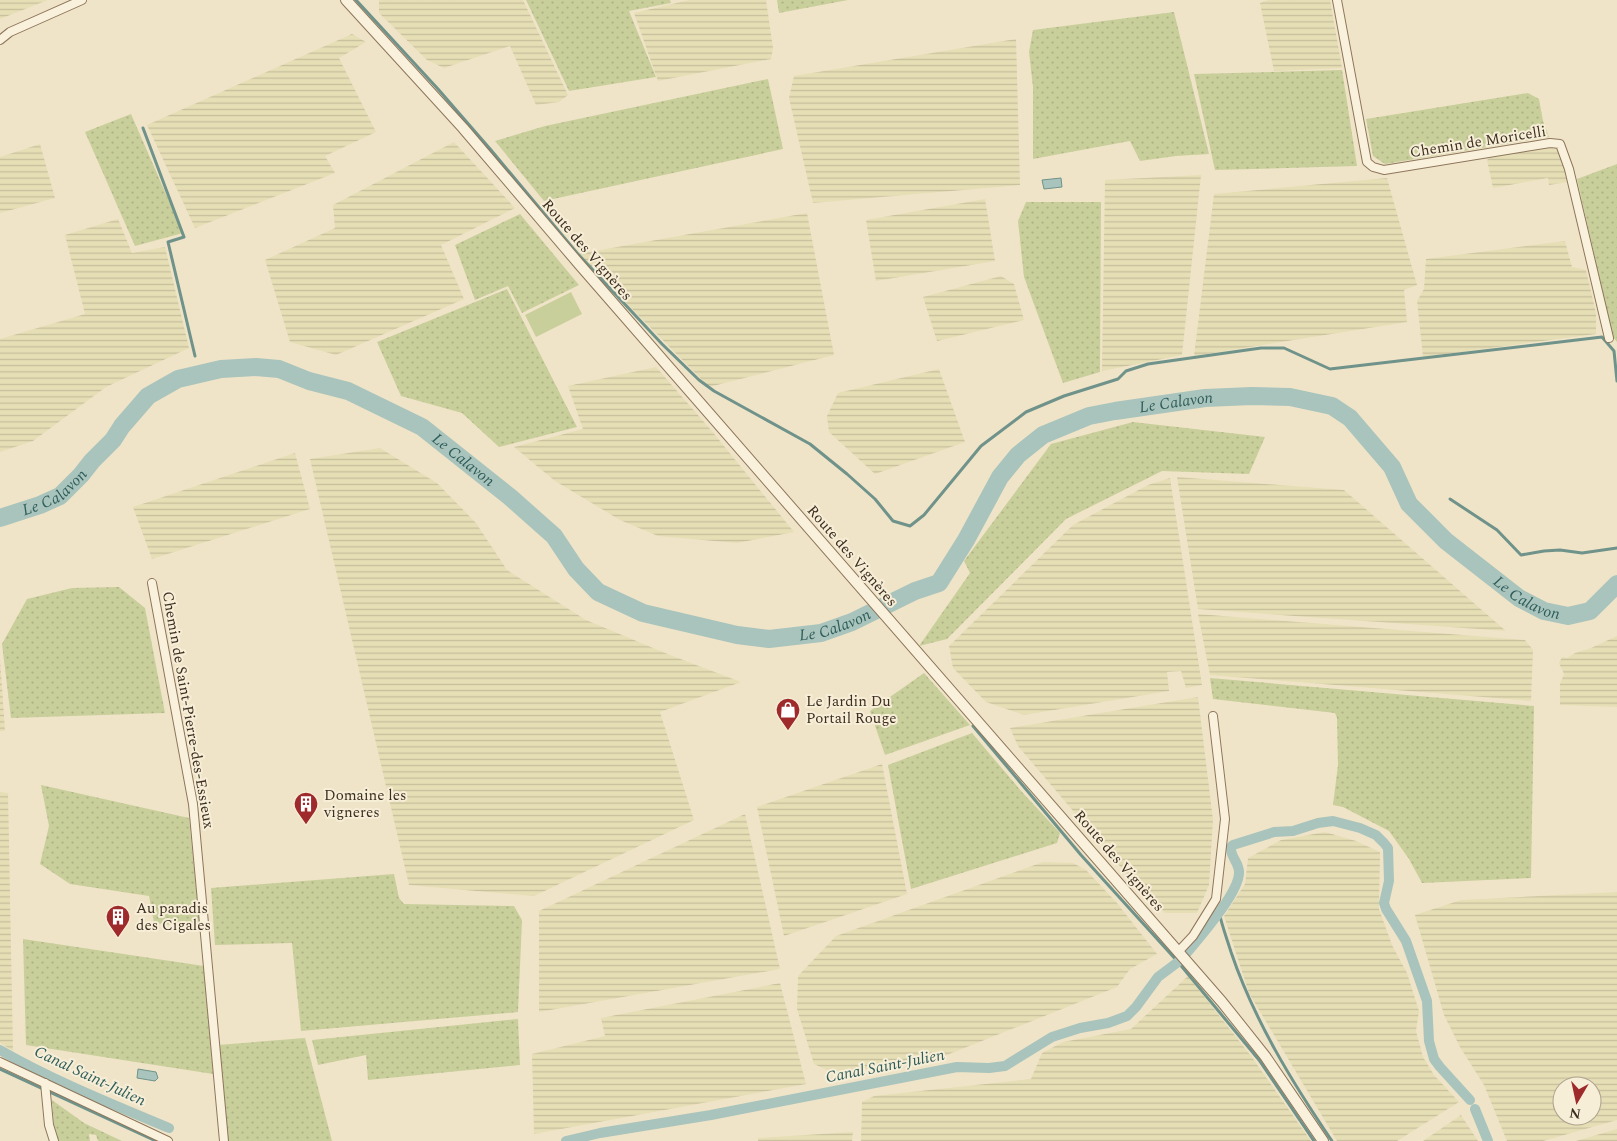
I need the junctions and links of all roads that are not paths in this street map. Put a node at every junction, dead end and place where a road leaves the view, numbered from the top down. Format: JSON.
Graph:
{"nodes":[{"id":1,"x":82,"y":0,"type":"edge"},
{"id":2,"x":346,"y":0,"type":"edge"},
{"id":3,"x":1337,"y":0,"type":"edge"},
{"id":4,"x":0,"y":40,"type":"edge"},
{"id":5,"x":1609,"y":338,"type":"dead end"},
{"id":6,"x":152,"y":583,"type":"dead end"},
{"id":7,"x":1213,"y":716,"type":"dead end"},
{"id":8,"x":1182,"y":956,"type":"junction"},
{"id":9,"x":0,"y":1062,"type":"edge"},
{"id":10,"x":45,"y":1083,"type":"junction"},
{"id":11,"x":54,"y":1141,"type":"edge"},
{"id":12,"x":168,"y":1141,"type":"edge"},
{"id":13,"x":224,"y":1141,"type":"edge"},
{"id":14,"x":1323,"y":1141,"type":"edge"}],
"edges":[{"from":1,"to":4,"type":"street"},
{"from":2,"to":8,"type":"street","name":"Route des Vignères"},
{"from":3,"to":5,"type":"street","name":"Chemin de Moricelli"},
{"from":6,"to":13,"type":"street","name":"Chemin de Saint-Pierre-des-Essieux"},
{"from":7,"to":8,"type":"street"},
{"from":8,"to":14,"type":"street","name":"Route des Vignères"},
{"from":9,"to":10,"type":"street"},
{"from":10,"to":11,"type":"street"},
{"from":10,"to":12,"type":"street"}]}
